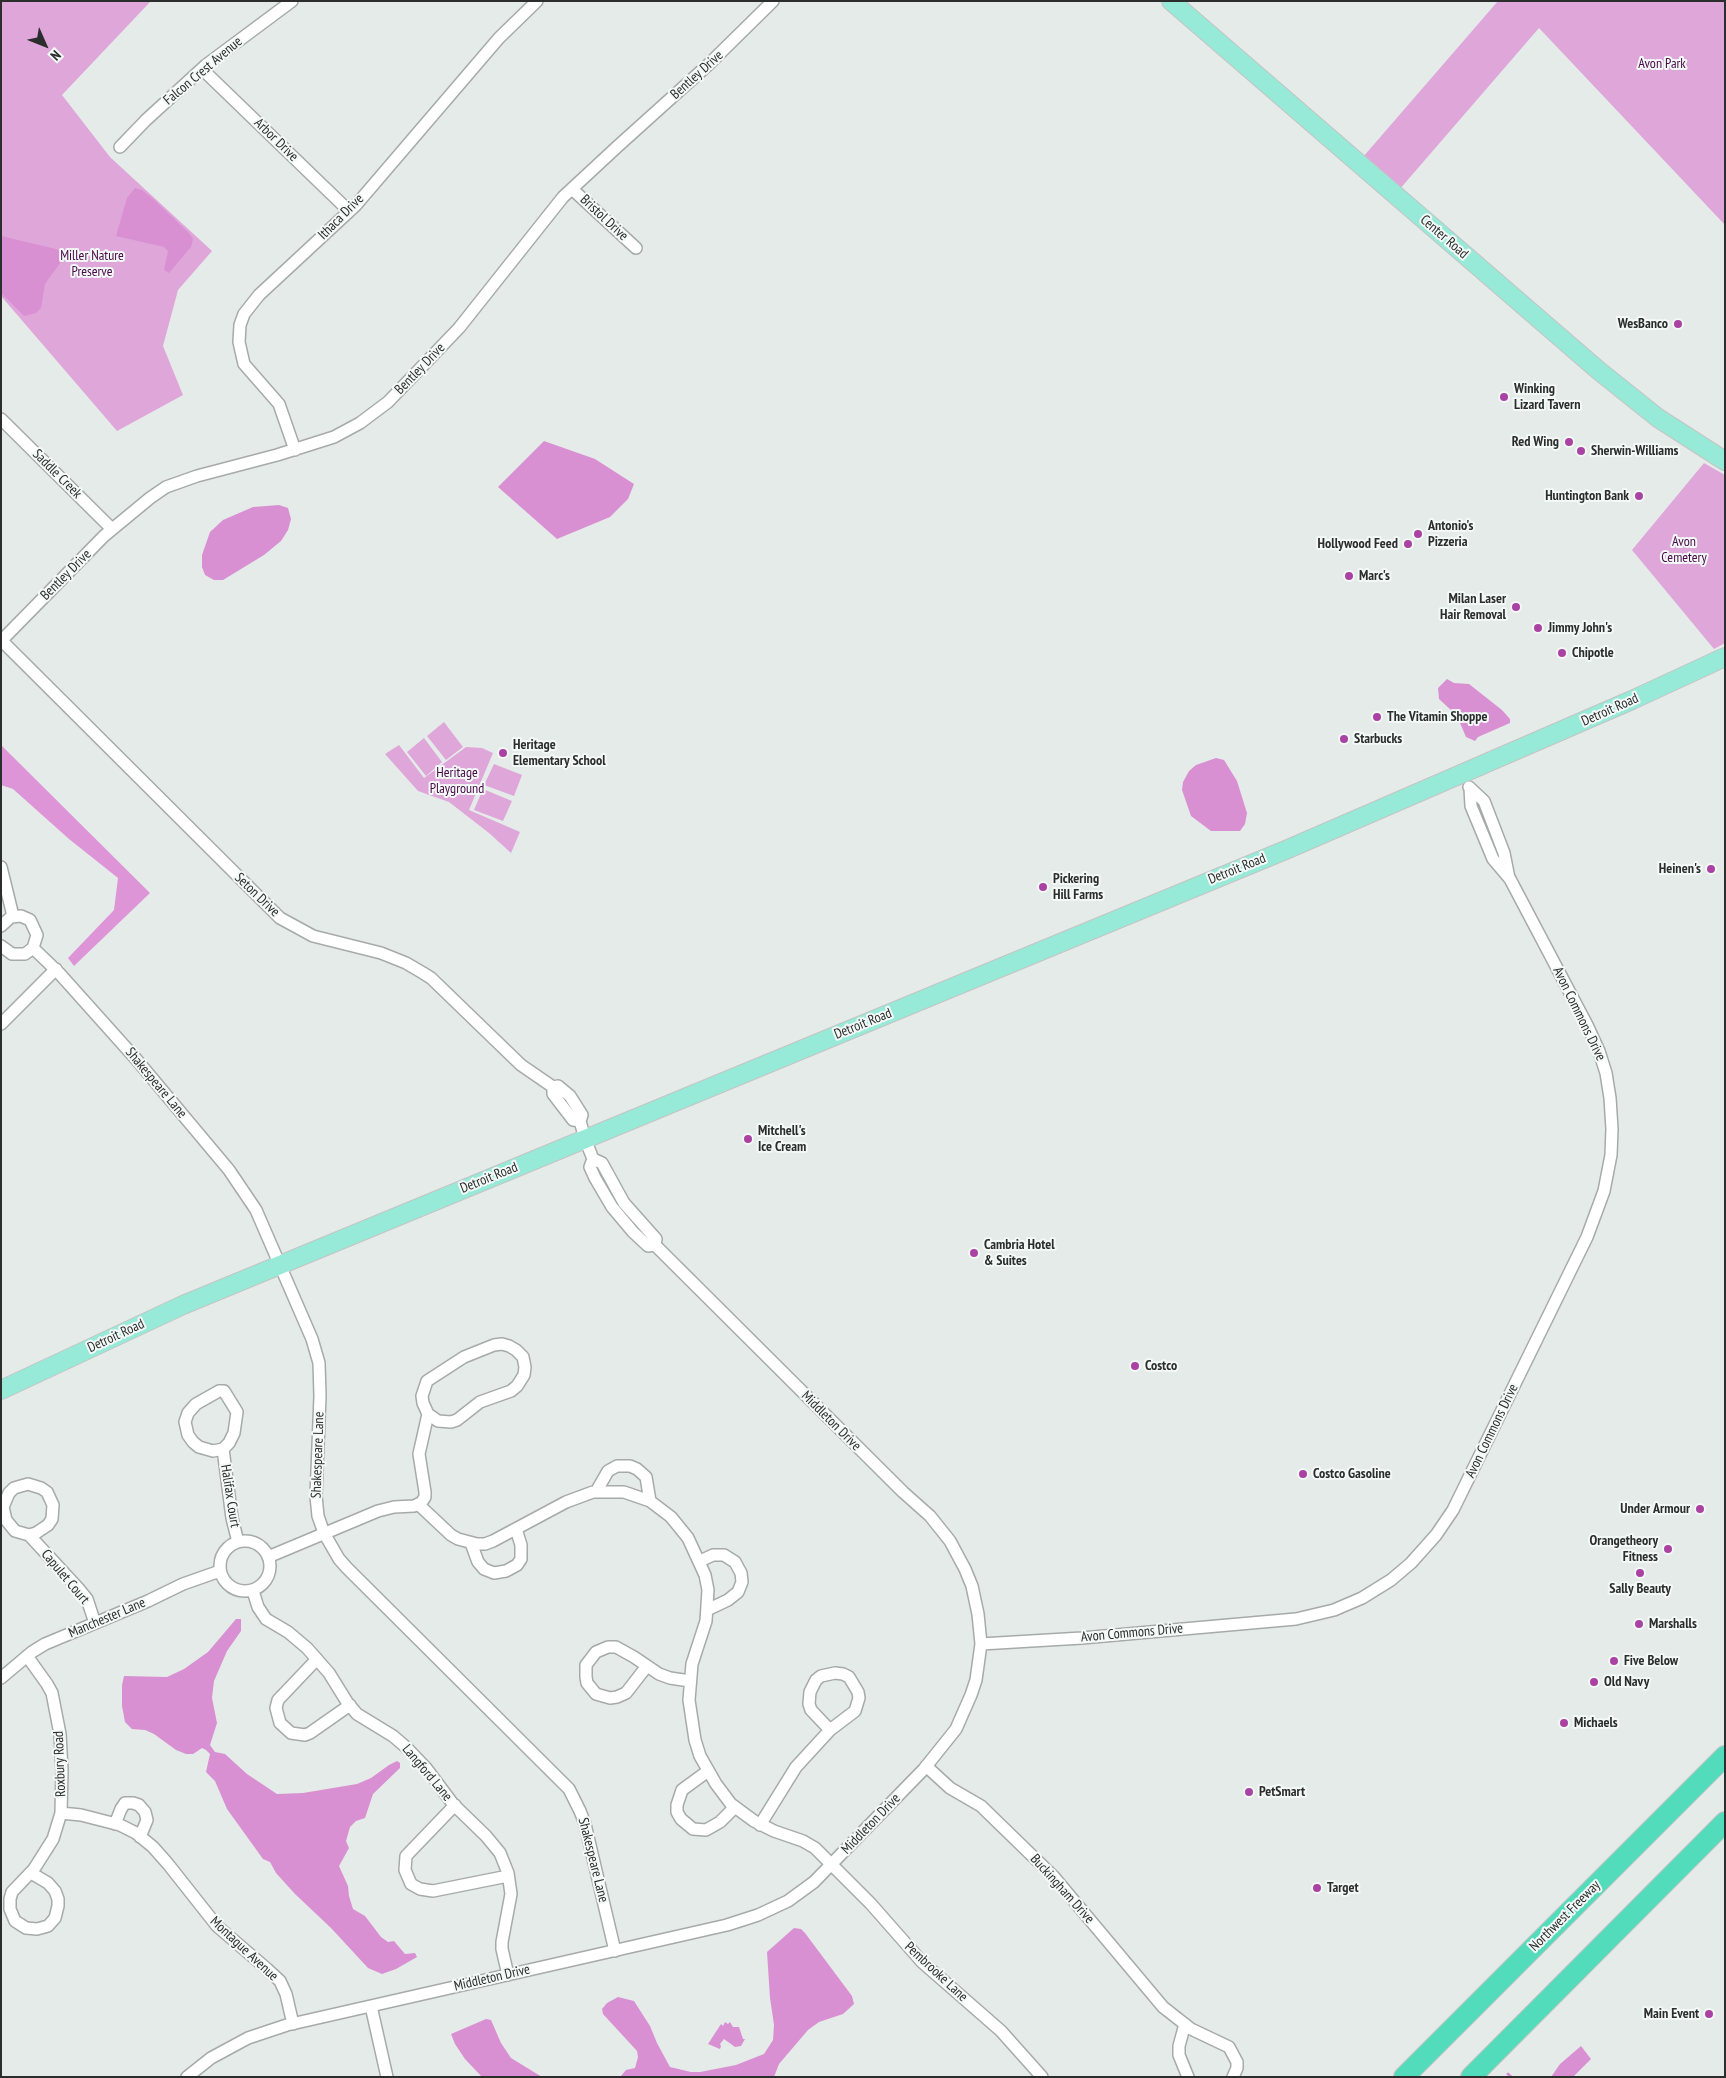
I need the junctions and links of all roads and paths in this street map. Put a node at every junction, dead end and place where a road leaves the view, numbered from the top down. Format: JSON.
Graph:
{"nodes":[{"id":1,"x":292,"y":1,"type":"edge"},
{"id":2,"x":537,"y":1,"type":"edge"},
{"id":3,"x":773,"y":1,"type":"edge"},
{"id":4,"x":1172,"y":1,"type":"edge"},
{"id":5,"x":202,"y":69,"type":"junction"},
{"id":6,"x":120,"y":147,"type":"dead end"},
{"id":7,"x":572,"y":189,"type":"junction"},
{"id":8,"x":350,"y":211,"type":"junction"},
{"id":9,"x":636,"y":248,"type":"dead end"},
{"id":10,"x":1,"y":418,"type":"edge"},
{"id":11,"x":295,"y":450,"type":"junction"},
{"id":12,"x":1725,"y":461,"type":"edge"},
{"id":13,"x":112,"y":529,"type":"junction"},
{"id":14,"x":1,"y":640,"type":"edge"},
{"id":15,"x":1725,"y":657,"type":"edge"},
{"id":16,"x":1466,"y":781,"type":"junction"},
{"id":17,"x":1,"y":867,"type":"edge"},
{"id":18,"x":13,"y":916,"type":"junction"},
{"id":19,"x":1,"y":926,"type":"edge"},
{"id":20,"x":1,"y":946,"type":"edge"},
{"id":21,"x":33,"y":948,"type":"junction"},
{"id":22,"x":56,"y":969,"type":"junction"},
{"id":23,"x":1,"y":1024,"type":"edge"},
{"id":24,"x":584,"y":1139,"type":"junction"},
{"id":25,"x":279,"y":1266,"type":"junction"},
{"id":26,"x":1,"y":1390,"type":"edge"},
{"id":27,"x":428,"y":1414,"type":"junction"},
{"id":28,"x":223,"y":1449,"type":"junction"},
{"id":29,"x":596,"y":1492,"type":"junction"},
{"id":30,"x":650,"y":1501,"type":"junction"},
{"id":31,"x":418,"y":1504,"type":"junction"},
{"id":32,"x":516,"y":1529,"type":"junction"},
{"id":33,"x":324,"y":1533,"type":"junction"},
{"id":34,"x":29,"y":1535,"type":"junction"},
{"id":35,"x":238,"y":1542,"type":"junction"},
{"id":36,"x":471,"y":1543,"type":"junction"},
{"id":37,"x":268,"y":1557,"type":"junction"},
{"id":38,"x":700,"y":1561,"type":"junction"},
{"id":39,"x":220,"y":1571,"type":"junction"},
{"id":40,"x":252,"y":1590,"type":"junction"},
{"id":41,"x":707,"y":1610,"type":"junction"},
{"id":42,"x":95,"y":1624,"type":"junction"},
{"id":43,"x":981,"y":1644,"type":"junction"},
{"id":44,"x":27,"y":1656,"type":"junction"},
{"id":45,"x":317,"y":1659,"type":"junction"},
{"id":46,"x":646,"y":1666,"type":"junction"},
{"id":47,"x":1,"y":1678,"type":"edge"},
{"id":48,"x":690,"y":1681,"type":"junction"},
{"id":49,"x":350,"y":1705,"type":"junction"},
{"id":50,"x":830,"y":1730,"type":"junction"},
{"id":51,"x":1725,"y":1756,"type":"edge"},
{"id":52,"x":926,"y":1766,"type":"junction"},
{"id":53,"x":708,"y":1771,"type":"junction"},
{"id":54,"x":455,"y":1805,"type":"junction"},
{"id":55,"x":735,"y":1807,"type":"junction"},
{"id":56,"x":61,"y":1813,"type":"junction"},
{"id":57,"x":1725,"y":1822,"type":"edge"},
{"id":58,"x":116,"y":1824,"type":"junction"},
{"id":59,"x":760,"y":1825,"type":"junction"},
{"id":60,"x":140,"y":1837,"type":"junction"},
{"id":61,"x":832,"y":1865,"type":"junction"},
{"id":62,"x":31,"y":1873,"type":"junction"},
{"id":63,"x":508,"y":1876,"type":"junction"},
{"id":64,"x":615,"y":1951,"type":"junction"},
{"id":65,"x":508,"y":1975,"type":"junction"},
{"id":66,"x":370,"y":2006,"type":"junction"},
{"id":67,"x":293,"y":2024,"type":"junction"},
{"id":68,"x":1185,"y":2024,"type":"junction"},
{"id":69,"x":187,"y":2077,"type":"edge"},
{"id":70,"x":387,"y":2077,"type":"edge"},
{"id":71,"x":1042,"y":2077,"type":"edge"},
{"id":72,"x":1188,"y":2077,"type":"edge"},
{"id":73,"x":1234,"y":2077,"type":"edge"},
{"id":74,"x":1404,"y":2077,"type":"edge"},
{"id":75,"x":1471,"y":2077,"type":"edge"}],
"edges":[{"from":1,"to":5,"type":"street","name":"Falcon Crest Avenue"},
{"from":2,"to":8,"type":"street","name":"Ithaca Drive"},
{"from":3,"to":7,"type":"street","name":"Bentley Drive"},
{"from":4,"to":12,"type":"main road","name":"Center Road"},
{"from":5,"to":6,"type":"street","name":"Falcon Crest Avenue"},
{"from":5,"to":8,"type":"street","name":"Arbor Drive"},
{"from":7,"to":9,"type":"street","name":"Bristol Drive"},
{"from":7,"to":11,"type":"street","name":"Bentley Drive"},
{"from":8,"to":11,"type":"street","name":"Ithaca Drive"},
{"from":10,"to":13,"type":"street","name":"Saddle Creek"},
{"from":11,"to":13,"type":"street","name":"Bentley Drive"},
{"from":13,"to":14,"type":"street","name":"Bentley Drive"},
{"from":14,"to":24,"type":"street","name":"Seton Drive"},
{"from":15,"to":16,"type":"main road","name":"Detroit Road"},
{"from":16,"to":24,"type":"main road","name":"Detroit Road"},
{"from":16,"to":43,"type":"street","name":"Avon Commons Drive"},
{"from":17,"to":18,"type":"street"},
{"from":18,"to":19,"type":"street"},
{"from":18,"to":21,"type":"street"},
{"from":20,"to":21,"type":"street"},
{"from":21,"to":22,"type":"street","name":"Shakespeare Lane"},
{"from":22,"to":23,"type":"street"},
{"from":22,"to":25,"type":"street","name":"Shakespeare Lane"},
{"from":24,"to":25,"type":"main road","name":"Detroit Road"},
{"from":24,"to":43,"type":"street","name":"Middleton Drive"},
{"from":25,"to":26,"type":"main road","name":"Detroit Road"},
{"from":25,"to":33,"type":"street","name":"Shakespeare Lane"},
{"from":27,"to":27,"type":"street"},
{"from":27,"to":31,"type":"street"},
{"from":28,"to":28,"type":"street","name":"Halifax Court"},
{"from":28,"to":35,"type":"street","name":"Halifax Court"},
{"from":29,"to":30,"type":"street"},
{"from":29,"to":30,"type":"street"},
{"from":29,"to":32,"type":"street"},
{"from":30,"to":38,"type":"street"},
{"from":31,"to":33,"type":"street"},
{"from":31,"to":36,"type":"street"},
{"from":32,"to":36,"type":"street"},
{"from":32,"to":36,"type":"street"},
{"from":33,"to":37,"type":"street"},
{"from":33,"to":64,"type":"street","name":"Shakespeare Lane"},
{"from":34,"to":34,"type":"street","name":"Capulet Court"},
{"from":34,"to":42,"type":"street","name":"Capulet Court"},
{"from":35,"to":37,"type":"street"},
{"from":35,"to":39,"type":"street"},
{"from":37,"to":40,"type":"street"},
{"from":38,"to":41,"type":"street"},
{"from":38,"to":41,"type":"street"},
{"from":39,"to":40,"type":"street"},
{"from":39,"to":42,"type":"street","name":"Manchester Lane"},
{"from":40,"to":45,"type":"street","name":"Langford Lane"},
{"from":41,"to":48,"type":"street"},
{"from":42,"to":44,"type":"street","name":"Manchester Lane"},
{"from":43,"to":52,"type":"street","name":"Middleton Drive"},
{"from":44,"to":47,"type":"street","name":"Manchester Lane"},
{"from":44,"to":56,"type":"street","name":"Roxbury Road"},
{"from":45,"to":49,"type":"street","name":"Langford Lane"},
{"from":45,"to":49,"type":"street"},
{"from":46,"to":46,"type":"street"},
{"from":46,"to":48,"type":"street"},
{"from":48,"to":53,"type":"street"},
{"from":49,"to":54,"type":"street","name":"Langford Lane"},
{"from":50,"to":50,"type":"street"},
{"from":50,"to":59,"type":"street"},
{"from":51,"to":74,"type":"highway","name":"Northwest Freeway"},
{"from":52,"to":61,"type":"street","name":"Middleton Drive"},
{"from":52,"to":68,"type":"street","name":"Buckingham Drive"},
{"from":53,"to":55,"type":"street"},
{"from":53,"to":55,"type":"street"},
{"from":54,"to":63,"type":"street","name":"Langford Lane"},
{"from":54,"to":63,"type":"street","name":"Langford Lane"},
{"from":55,"to":59,"type":"street","name":"Pembrooke Lane"},
{"from":56,"to":58,"type":"street","name":"Montague Avenue"},
{"from":56,"to":62,"type":"street","name":"Roxbury Road"},
{"from":57,"to":75,"type":"highway"},
{"from":58,"to":60,"type":"street","name":"Montague Avenue"},
{"from":58,"to":60,"type":"street"},
{"from":59,"to":61,"type":"street","name":"Pembrooke Lane"},
{"from":60,"to":67,"type":"street","name":"Montague Avenue"},
{"from":61,"to":64,"type":"street","name":"Middleton Drive"},
{"from":61,"to":71,"type":"street","name":"Pembrooke Lane"},
{"from":62,"to":62,"type":"street","name":"Roxbury Road"},
{"from":63,"to":65,"type":"street","name":"Langford Lane"},
{"from":64,"to":65,"type":"street","name":"Middleton Drive"},
{"from":65,"to":66,"type":"street","name":"Middleton Drive"},
{"from":66,"to":67,"type":"street","name":"Middleton Drive"},
{"from":66,"to":70,"type":"street"},
{"from":67,"to":69,"type":"street","name":"Middleton Drive"},
{"from":68,"to":72,"type":"street"},
{"from":68,"to":73,"type":"street","name":"Buckingham Drive"}]}
